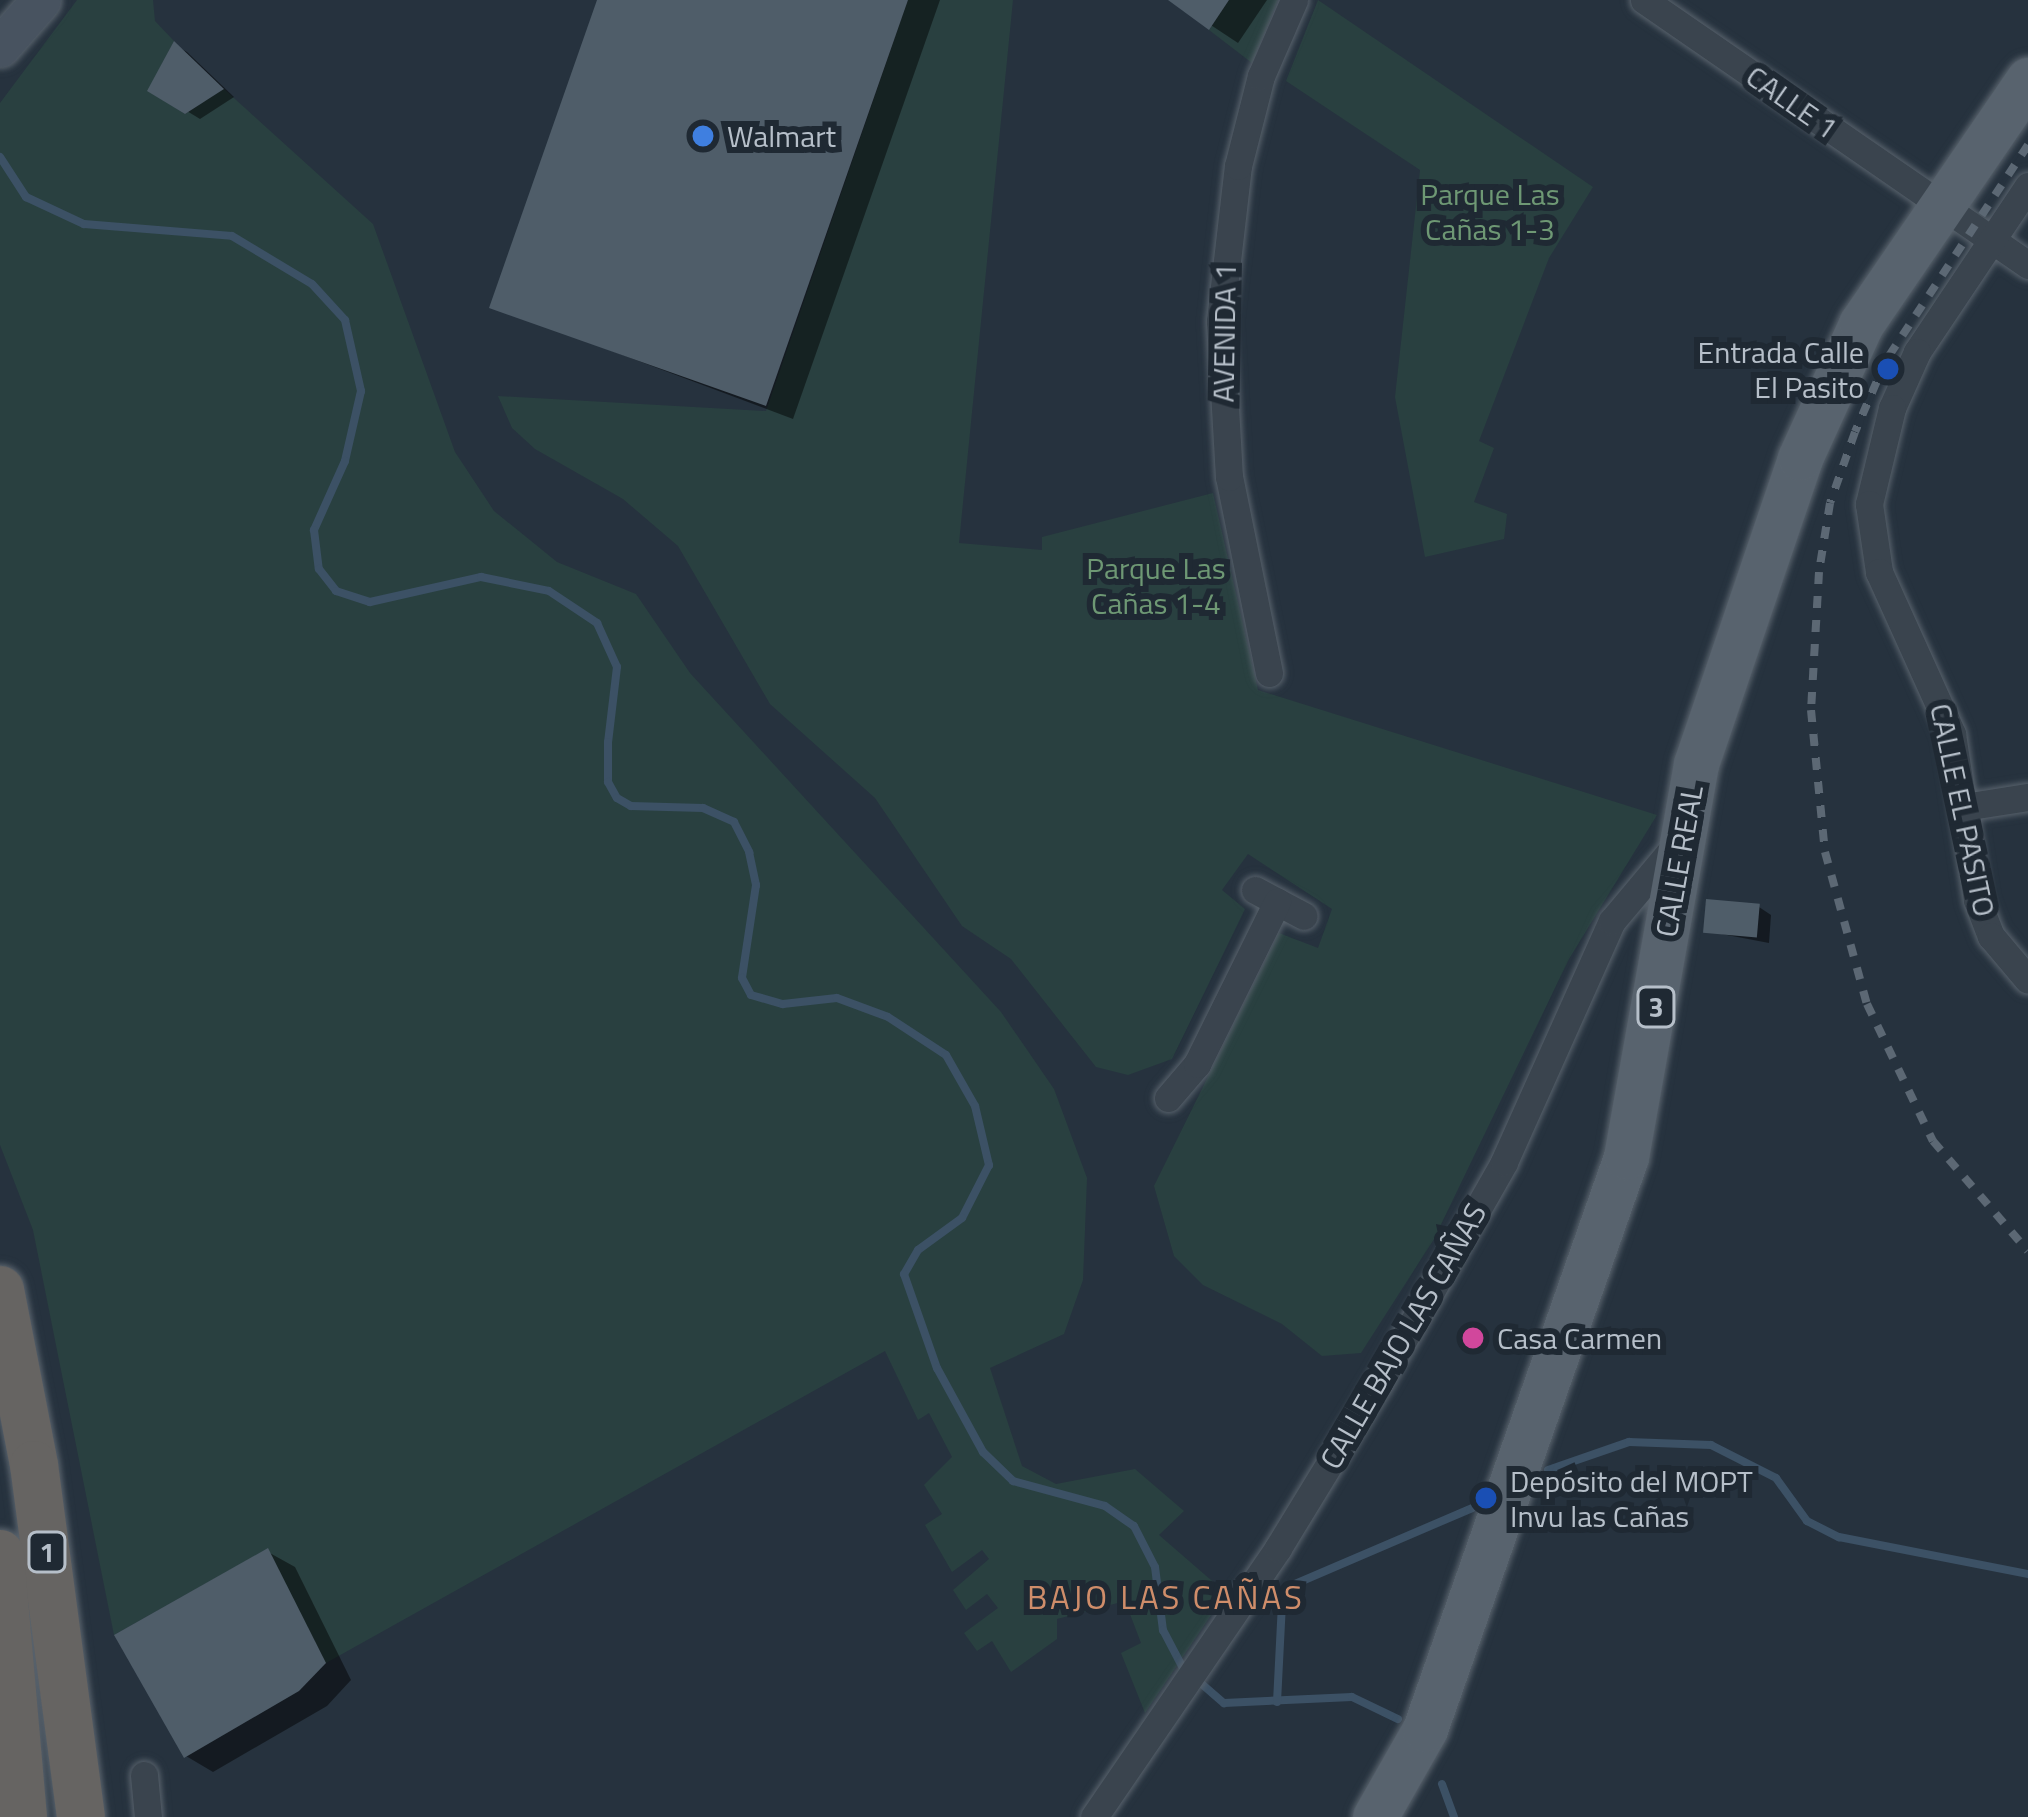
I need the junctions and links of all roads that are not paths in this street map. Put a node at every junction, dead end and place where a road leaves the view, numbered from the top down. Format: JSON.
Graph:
{"nodes":[{"id":1,"x":37,"y":0,"type":"edge"},
{"id":2,"x":1294,"y":0,"type":"edge"},
{"id":3,"x":1644,"y":0,"type":"edge"},
{"id":4,"x":0,"y":46,"type":"edge"},
{"id":5,"x":2028,"y":80,"type":"edge"},
{"id":6,"x":2028,"y":186,"type":"edge"},
{"id":7,"x":1941,"y":204,"type":"junction"},
{"id":8,"x":1990,"y":238,"type":"junction"},
{"id":9,"x":2028,"y":265,"type":"edge"},
{"id":10,"x":1269,"y":674,"type":"dead end"},
{"id":11,"x":2028,"y":797,"type":"edge"},
{"id":12,"x":1964,"y":807,"type":"junction"},
{"id":13,"x":1680,"y":840,"type":"junction"},
{"id":14,"x":1304,"y":916,"type":"dead end"},
{"id":15,"x":2028,"y":980,"type":"edge"},
{"id":16,"x":1168,"y":1098,"type":"dead end"},
{"id":17,"x":0,"y":1290,"type":"edge"},
{"id":18,"x":0,"y":1554,"type":"edge"},
{"id":19,"x":144,"y":1774,"type":"dead end"},
{"id":20,"x":23,"y":1817,"type":"edge"},
{"id":21,"x":81,"y":1817,"type":"edge"},
{"id":22,"x":148,"y":1817,"type":"edge"},
{"id":23,"x":1094,"y":1817,"type":"edge"},
{"id":24,"x":1375,"y":1817,"type":"edge"}],
"edges":[{"from":1,"to":4,"type":"main road"},
{"from":2,"to":10,"type":"street","name":"AVENIDA 1"},
{"from":3,"to":7,"type":"street","name":"CALLE 1"},
{"from":5,"to":7,"type":"main road","name":"CALLE REAL","number":"3"},
{"from":6,"to":8,"type":"street","name":"CALLE EL PASITO"},
{"from":7,"to":8,"type":"street","name":"CALLE 1"},
{"from":7,"to":13,"type":"main road","name":"CALLE REAL","number":"3"},
{"from":8,"to":9,"type":"street","name":"CALLE 1"},
{"from":8,"to":12,"type":"street","name":"CALLE EL PASITO"},
{"from":11,"to":12,"type":"street"},
{"from":12,"to":15,"type":"street","name":"CALLE EL PASITO"},
{"from":13,"to":23,"type":"street","name":"CALLE BAJO LAS CAÑAS"},
{"from":13,"to":24,"type":"main road","name":"CALLE REAL","number":"3"},
{"from":14,"to":16,"type":"street"},
{"from":17,"to":21,"type":"highway","number":"1"},
{"from":18,"to":20,"type":"highway","number":"1"},
{"from":19,"to":22,"type":"street"}]}
